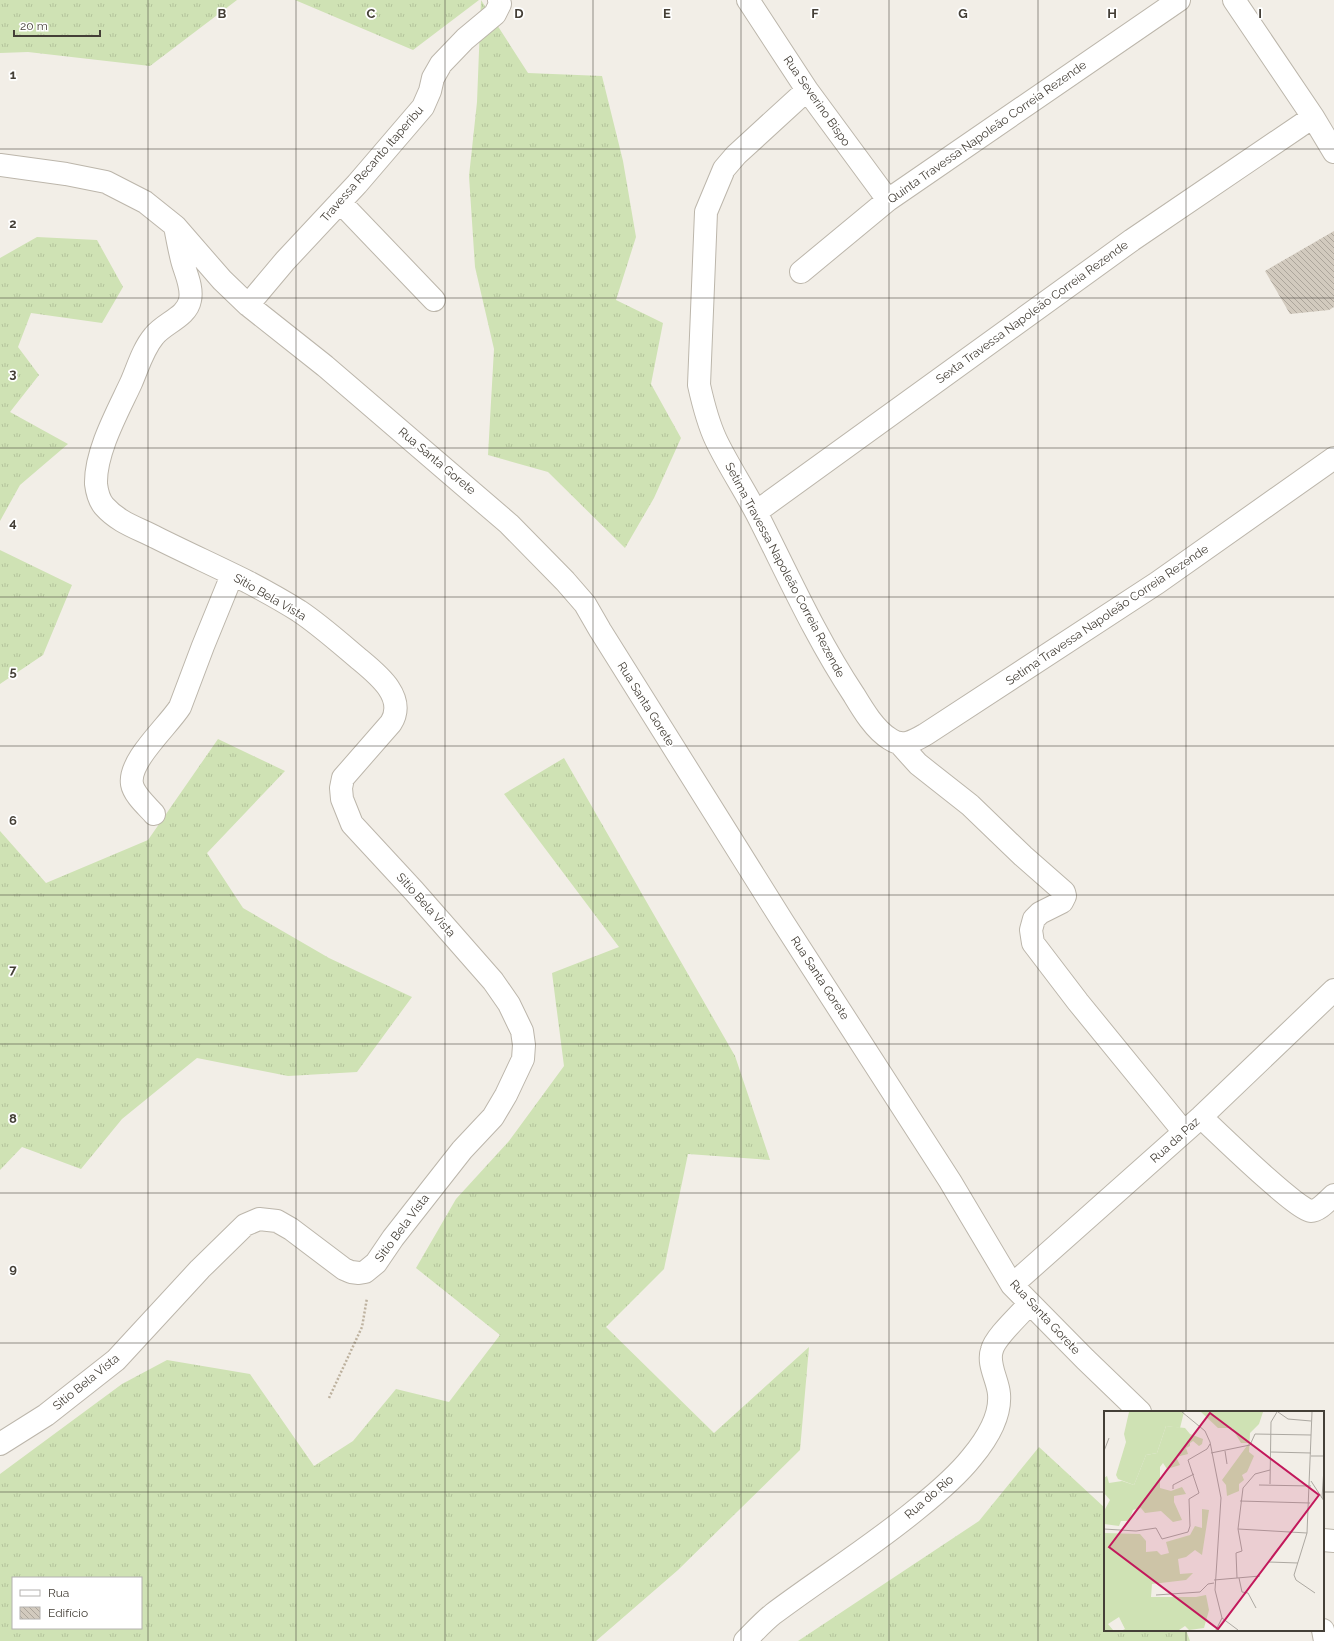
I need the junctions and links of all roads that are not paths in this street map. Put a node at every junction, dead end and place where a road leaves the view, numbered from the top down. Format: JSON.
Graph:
{"nodes":[{"id":1,"x":499,"y":0,"type":"edge"},
{"id":2,"x":748,"y":0,"type":"edge"},
{"id":3,"x":1179,"y":0,"type":"edge"},
{"id":4,"x":1234,"y":0,"type":"edge"},
{"id":5,"x":807,"y":90,"type":"junction"},
{"id":6,"x":1312,"y":116,"type":"junction"},
{"id":7,"x":1334,"y":152,"type":"edge"},
{"id":8,"x":0,"y":165,"type":"edge"},
{"id":9,"x":888,"y":200,"type":"junction"},
{"id":10,"x":340,"y":202,"type":"junction"},
{"id":11,"x":175,"y":226,"type":"junction"},
{"id":12,"x":801,"y":272,"type":"dead end"},
{"id":13,"x":434,"y":300,"type":"dead end"},
{"id":14,"x":248,"y":305,"type":"junction"},
{"id":15,"x":1334,"y":458,"type":"edge"},
{"id":16,"x":756,"y":512,"type":"junction"},
{"id":17,"x":232,"y":575,"type":"junction"},
{"id":18,"x":900,"y":744,"type":"junction"},
{"id":19,"x":154,"y":814,"type":"dead end"},
{"id":20,"x":1334,"y":990,"type":"edge"},
{"id":21,"x":1201,"y":1117,"type":"junction"},
{"id":22,"x":1184,"y":1132,"type":"junction"},
{"id":23,"x":1334,"y":1195,"type":"edge"},
{"id":24,"x":1012,"y":1285,"type":"junction"},
{"id":25,"x":1030,"y":1303,"type":"junction"},
{"id":26,"x":1139,"y":1411,"type":"edge"},
{"id":27,"x":0,"y":1444,"type":"edge"},
{"id":28,"x":1324,"y":1540,"type":"edge"},
{"id":29,"x":1334,"y":1541,"type":"edge"},
{"id":30,"x":1322,"y":1631,"type":"edge"},
{"id":31,"x":745,"y":1641,"type":"edge"},
{"id":32,"x":1325,"y":1641,"type":"edge"}],
"edges":[{"from":1,"to":10,"type":"street","name":"Travessa Recanto Itaperibu"},
{"from":2,"to":5,"type":"street","name":"Rua Severino Bispo"},
{"from":3,"to":9,"type":"street","name":"Quinta Travessa Napoleão Correia Rezende"},
{"from":4,"to":6,"type":"street"},
{"from":5,"to":9,"type":"street","name":"Rua Severino Bispo"},
{"from":5,"to":16,"type":"street","name":"Setima Travessa Napoleão Correia Rezende"},
{"from":6,"to":7,"type":"street"},
{"from":6,"to":16,"type":"street","name":"Sexta Travessa Napoleão Correia Rezende"},
{"from":8,"to":11,"type":"street","name":"Rua Santa Gorete"},
{"from":9,"to":12,"type":"street","name":"Quinta Travessa Napoleão Correia Rezende"},
{"from":10,"to":13,"type":"street"},
{"from":10,"to":14,"type":"street","name":"Travessa Recanto Itaperibu"},
{"from":11,"to":14,"type":"street","name":"Rua Santa Gorete"},
{"from":11,"to":17,"type":"street","name":"Sitio Bela Vista"},
{"from":14,"to":24,"type":"street","name":"Rua Santa Gorete"},
{"from":15,"to":18,"type":"street","name":"Setima Travessa Napoleão Correia Rezende"},
{"from":16,"to":18,"type":"street","name":"Setima Travessa Napoleão Correia Rezende"},
{"from":17,"to":19,"type":"street"},
{"from":17,"to":27,"type":"street","name":"Sitio Bela Vista"},
{"from":18,"to":22,"type":"street"},
{"from":20,"to":21,"type":"street","name":"Rua da Paz"},
{"from":21,"to":22,"type":"street","name":"Rua da Paz"},
{"from":21,"to":23,"type":"street"},
{"from":22,"to":24,"type":"street","name":"Rua da Paz"},
{"from":24,"to":25,"type":"street","name":"Rua Santa Gorete"},
{"from":25,"to":26,"type":"street","name":"Rua Santa Gorete"},
{"from":25,"to":31,"type":"street","name":"Rua do Rio"},
{"from":28,"to":29,"type":"street"},
{"from":30,"to":32,"type":"street"}]}
